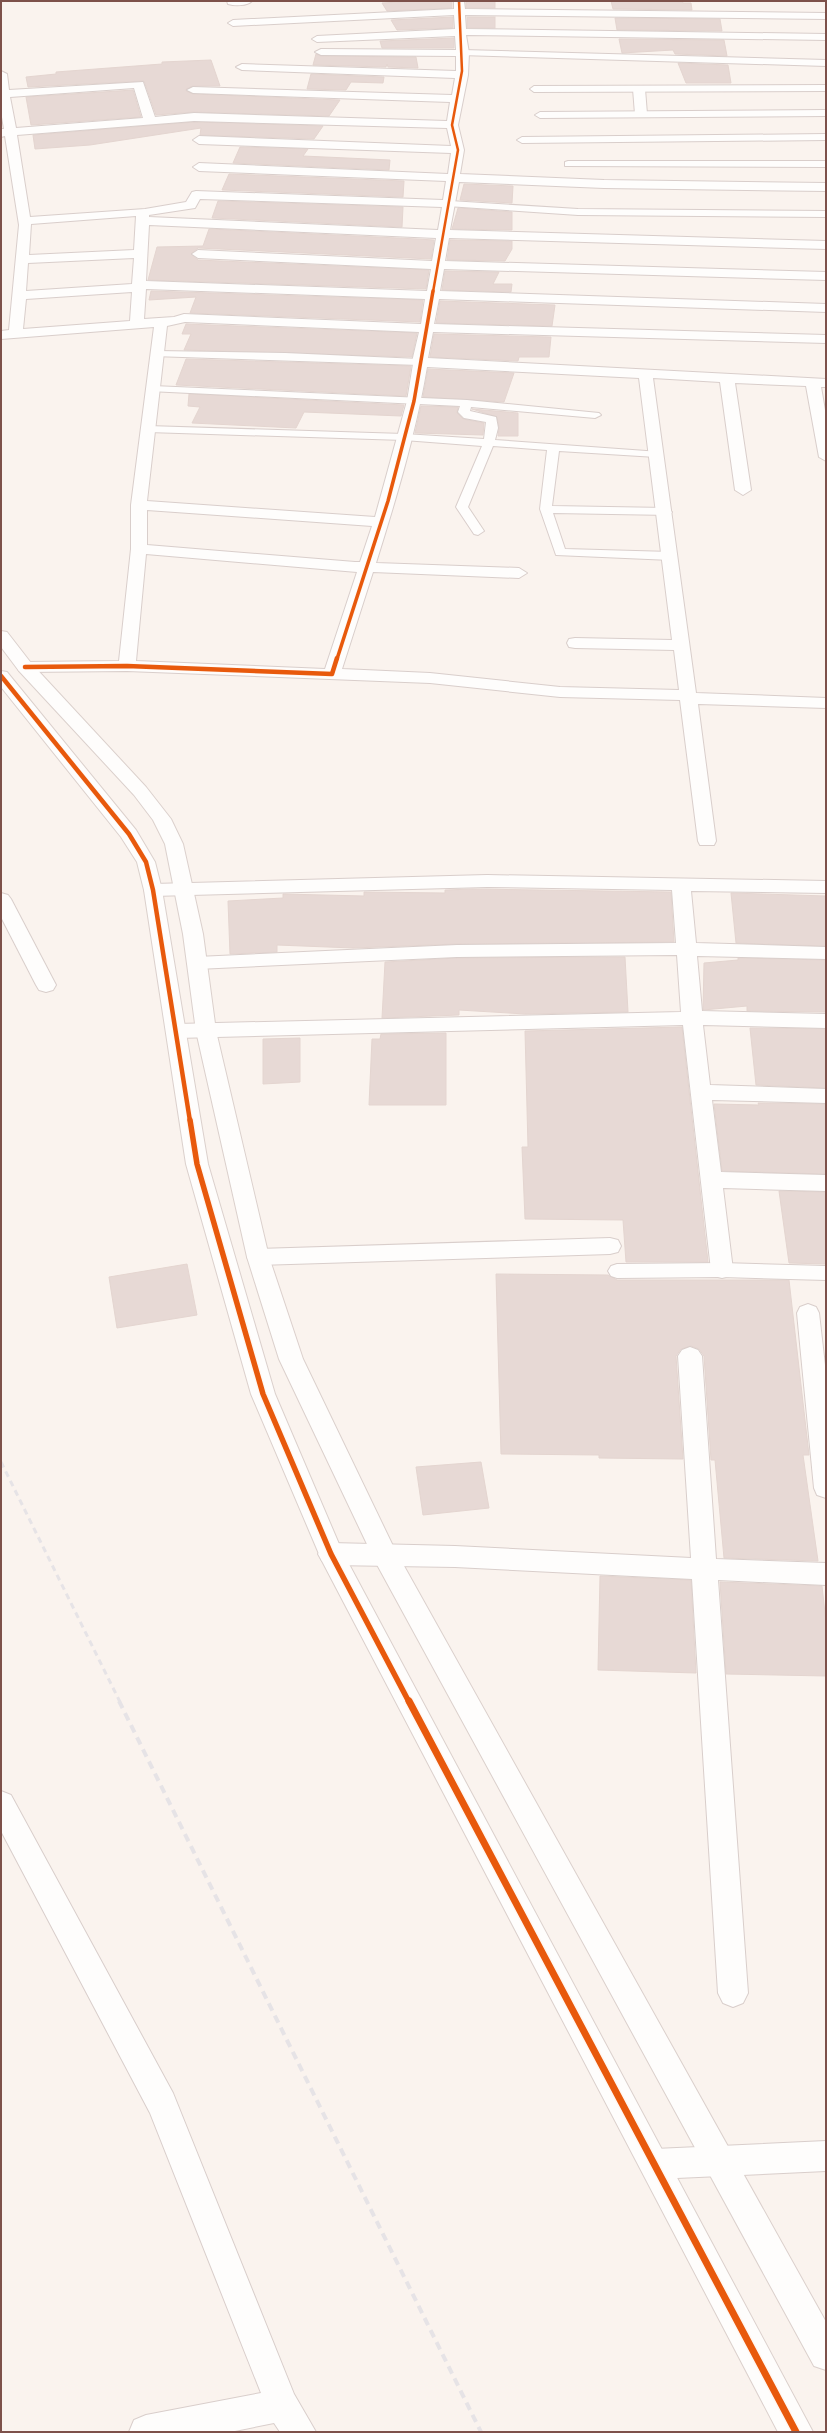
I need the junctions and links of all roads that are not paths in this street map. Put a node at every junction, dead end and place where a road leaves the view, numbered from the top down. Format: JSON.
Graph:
{"nodes":[{"id":1,"x":247,"y":1,"type":"edge"},
{"id":2,"x":752,"y":1,"type":"edge"},
{"id":3,"x":232,"y":2,"type":"edge"},
{"id":4,"x":459,"y":6,"type":"edge"},
{"id":5,"x":754,"y":16,"type":"junction"},
{"id":6,"x":826,"y":16,"type":"edge"},
{"id":7,"x":308,"y":20,"type":"junction"},
{"id":8,"x":233,"y":24,"type":"dead end"},
{"id":9,"x":461,"y":32,"type":"junction"},
{"id":10,"x":758,"y":36,"type":"junction"},
{"id":11,"x":826,"y":38,"type":"edge"},
{"id":12,"x":317,"y":39,"type":"junction"},
{"id":13,"x":463,"y":53,"type":"junction"},
{"id":14,"x":826,"y":63,"type":"edge"},
{"id":15,"x":242,"y":67,"type":"dead end"},
{"id":16,"x":1,"y":74,"type":"edge"},
{"id":17,"x":462,"y":75,"type":"junction"},
{"id":18,"x":639,"y":88,"type":"junction"},
{"id":19,"x":826,"y":88,"type":"edge"},
{"id":20,"x":534,"y":89,"type":"dead end"},
{"id":21,"x":193,"y":90,"type":"dead end"},
{"id":22,"x":3,"y":94,"type":"edge"},
{"id":23,"x":457,"y":99,"type":"junction"},
{"id":24,"x":826,"y":113,"type":"edge"},
{"id":25,"x":641,"y":114,"type":"junction"},
{"id":26,"x":540,"y":115,"type":"dead end"},
{"id":27,"x":150,"y":121,"type":"junction"},
{"id":28,"x":452,"y":125,"type":"junction"},
{"id":29,"x":6,"y":132,"type":"edge"},
{"id":30,"x":826,"y":137,"type":"edge"},
{"id":31,"x":199,"y":140,"type":"dead end"},
{"id":32,"x":522,"y":140,"type":"dead end"},
{"id":33,"x":458,"y":150,"type":"junction"},
{"id":34,"x":568,"y":164,"type":"dead end"},
{"id":35,"x":826,"y":164,"type":"edge"},
{"id":36,"x":199,"y":168,"type":"dead end"},
{"id":37,"x":16,"y":171,"type":"junction"},
{"id":38,"x":1,"y":172,"type":"edge"},
{"id":39,"x":453,"y":177,"type":"junction"},
{"id":40,"x":826,"y":187,"type":"edge"},
{"id":41,"x":450,"y":204,"type":"junction"},
{"id":42,"x":826,"y":214,"type":"edge"},
{"id":43,"x":143,"y":216,"type":"junction"},
{"id":44,"x":24,"y":221,"type":"junction"},
{"id":45,"x":444,"y":234,"type":"junction"},
{"id":46,"x":826,"y":245,"type":"edge"},
{"id":47,"x":141,"y":254,"type":"junction"},
{"id":48,"x":198,"y":254,"type":"dead end"},
{"id":49,"x":23,"y":259,"type":"junction"},
{"id":50,"x":437,"y":265,"type":"junction"},
{"id":51,"x":826,"y":276,"type":"edge"},
{"id":52,"x":140,"y":287,"type":"junction"},
{"id":53,"x":19,"y":295,"type":"junction"},
{"id":54,"x":432,"y":296,"type":"junction"},
{"id":55,"x":826,"y":308,"type":"edge"},
{"id":56,"x":161,"y":322,"type":"junction"},
{"id":57,"x":137,"y":324,"type":"junction"},
{"id":58,"x":426,"y":328,"type":"junction"},
{"id":59,"x":16,"y":333,"type":"junction"},
{"id":60,"x":1,"y":335,"type":"edge"},
{"id":61,"x":826,"y":339,"type":"edge"},
{"id":62,"x":157,"y":354,"type":"junction"},
{"id":63,"x":419,"y":362,"type":"junction"},
{"id":64,"x":646,"y":376,"type":"junction"},
{"id":65,"x":727,"y":379,"type":"junction"},
{"id":66,"x":820,"y":383,"type":"edge"},
{"id":67,"x":153,"y":389,"type":"junction"},
{"id":68,"x":414,"y":401,"type":"junction"},
{"id":69,"x":468,"y":403,"type":"junction"},
{"id":70,"x":595,"y":415,"type":"dead end"},
{"id":71,"x":148,"y":429,"type":"junction"},
{"id":72,"x":404,"y":438,"type":"junction"},
{"id":73,"x":489,"y":442,"type":"junction"},
{"id":74,"x":553,"y":449,"type":"junction"},
{"id":75,"x":656,"y":454,"type":"junction"},
{"id":76,"x":826,"y":457,"type":"edge"},
{"id":77,"x":743,"y":490,"type":"dead end"},
{"id":78,"x":139,"y":505,"type":"junction"},
{"id":79,"x":546,"y":509,"type":"junction"},
{"id":80,"x":666,"y":512,"type":"junction"},
{"id":81,"x":380,"y":522,"type":"junction"},
{"id":82,"x":478,"y":531,"type":"dead end"},
{"id":83,"x":139,"y":549,"type":"junction"},
{"id":84,"x":671,"y":556,"type":"junction"},
{"id":85,"x":366,"y":566,"type":"junction"},
{"id":86,"x":519,"y":573,"type":"dead end"},
{"id":87,"x":1,"y":636,"type":"edge"},
{"id":88,"x":575,"y":643,"type":"dead end"},
{"id":89,"x":682,"y":645,"type":"junction"},
{"id":90,"x":127,"y":666,"type":"junction"},
{"id":91,"x":25,"y":667,"type":"junction"},
{"id":92,"x":332,"y":674,"type":"junction"},
{"id":93,"x":1,"y":676,"type":"edge"},
{"id":94,"x":689,"y":697,"type":"junction"},
{"id":95,"x":826,"y":703,"type":"edge"},
{"id":96,"x":708,"y":841,"type":"dead end"},
{"id":97,"x":681,"y":883,"type":"junction"},
{"id":98,"x":826,"y":887,"type":"edge"},
{"id":99,"x":183,"y":889,"type":"junction"},
{"id":100,"x":153,"y":890,"type":"junction"},
{"id":101,"x":1,"y":899,"type":"edge"},
{"id":102,"x":688,"y":949,"type":"junction"},
{"id":103,"x":826,"y":953,"type":"edge"},
{"id":104,"x":197,"y":963,"type":"junction"},
{"id":105,"x":46,"y":984,"type":"dead end"},
{"id":106,"x":692,"y":1018,"type":"junction"},
{"id":107,"x":826,"y":1021,"type":"edge"},
{"id":108,"x":177,"y":1031,"type":"junction"},
{"id":109,"x":206,"y":1031,"type":"junction"},
{"id":110,"x":701,"y":1092,"type":"junction"},
{"id":111,"x":826,"y":1096,"type":"edge"},
{"id":112,"x":712,"y":1180,"type":"junction"},
{"id":113,"x":826,"y":1183,"type":"edge"},
{"id":114,"x":610,"y":1246,"type":"dead end"},
{"id":115,"x":258,"y":1257,"type":"junction"},
{"id":116,"x":722,"y":1270,"type":"junction"},
{"id":117,"x":617,"y":1271,"type":"dead end"},
{"id":118,"x":826,"y":1273,"type":"edge"},
{"id":119,"x":808,"y":1313,"type":"dead end"},
{"id":120,"x":690,"y":1356,"type":"dead end"},
{"id":121,"x":826,"y":1488,"type":"edge"},
{"id":122,"x":331,"y":1554,"type":"junction"},
{"id":123,"x":384,"y":1554,"type":"junction"},
{"id":124,"x":704,"y":1570,"type":"junction"},
{"id":125,"x":826,"y":1574,"type":"edge"},
{"id":126,"x":1,"y":1804,"type":"edge"},
{"id":127,"x":733,"y":1993,"type":"dead end"},
{"id":128,"x":826,"y":2156,"type":"edge"},
{"id":129,"x":717,"y":2161,"type":"junction"},
{"id":130,"x":654,"y":2164,"type":"junction"},
{"id":131,"x":826,"y":2354,"type":"edge"},
{"id":132,"x":282,"y":2405,"type":"junction"},
{"id":133,"x":146,"y":2432,"type":"edge"},
{"id":134,"x":299,"y":2432,"type":"edge"},
{"id":135,"x":796,"y":2432,"type":"edge"}],
"edges":[{"from":1,"to":3,"type":"street"},
{"from":2,"to":5,"type":"street"},
{"from":4,"to":5,"type":"street"},
{"from":4,"to":7,"type":"street"},
{"from":4,"to":9,"type":"street"},
{"from":5,"to":6,"type":"street"},
{"from":5,"to":10,"type":"street"},
{"from":7,"to":8,"type":"street"},
{"from":7,"to":12,"type":"street"},
{"from":9,"to":10,"type":"street"},
{"from":9,"to":12,"type":"street"},
{"from":9,"to":13,"type":"street"},
{"from":10,"to":11,"type":"street"},
{"from":12,"to":13,"type":"street"},
{"from":13,"to":14,"type":"lane"},
{"from":13,"to":17,"type":"street"},
{"from":15,"to":17,"type":"street"},
{"from":16,"to":22,"type":"street"},
{"from":17,"to":23,"type":"street"},
{"from":18,"to":19,"type":"lane"},
{"from":18,"to":20,"type":"lane"},
{"from":18,"to":25,"type":"street"},
{"from":21,"to":23,"type":"street"},
{"from":22,"to":27,"type":"street"},
{"from":22,"to":29,"type":"street"},
{"from":23,"to":28,"type":"street"},
{"from":24,"to":25,"type":"lane"},
{"from":25,"to":26,"type":"lane"},
{"from":27,"to":28,"type":"street"},
{"from":27,"to":29,"type":"street"},
{"from":28,"to":33,"type":"street"},
{"from":29,"to":37,"type":"street"},
{"from":30,"to":32,"type":"lane"},
{"from":31,"to":33,"type":"street"},
{"from":33,"to":39,"type":"street"},
{"from":34,"to":35,"type":"lane"},
{"from":36,"to":39,"type":"street"},
{"from":37,"to":38,"type":"street"},
{"from":37,"to":44,"type":"street"},
{"from":39,"to":40,"type":"street"},
{"from":39,"to":41,"type":"street"},
{"from":41,"to":42,"type":"lane"},
{"from":41,"to":43,"type":"street"},
{"from":41,"to":45,"type":"street"},
{"from":43,"to":44,"type":"street"},
{"from":43,"to":45,"type":"street"},
{"from":43,"to":47,"type":"street"},
{"from":44,"to":49,"type":"street"},
{"from":45,"to":46,"type":"street"},
{"from":45,"to":50,"type":"street"},
{"from":47,"to":49,"type":"street"},
{"from":47,"to":52,"type":"street"},
{"from":48,"to":50,"type":"street"},
{"from":49,"to":53,"type":"street"},
{"from":50,"to":51,"type":"street"},
{"from":50,"to":54,"type":"street"},
{"from":52,"to":53,"type":"street"},
{"from":52,"to":54,"type":"street"},
{"from":52,"to":57,"type":"street"},
{"from":53,"to":59,"type":"street"},
{"from":54,"to":55,"type":"street"},
{"from":54,"to":58,"type":"street"},
{"from":56,"to":57,"type":"street"},
{"from":56,"to":58,"type":"street"},
{"from":56,"to":62,"type":"street"},
{"from":57,"to":59,"type":"street"},
{"from":58,"to":61,"type":"street"},
{"from":58,"to":63,"type":"street"},
{"from":59,"to":60,"type":"street"},
{"from":62,"to":63,"type":"lane"},
{"from":62,"to":67,"type":"street"},
{"from":63,"to":64,"type":"street"},
{"from":63,"to":68,"type":"street"},
{"from":64,"to":65,"type":"street"},
{"from":64,"to":75,"type":"street"},
{"from":65,"to":66,"type":"street"},
{"from":65,"to":77,"type":"street"},
{"from":66,"to":76,"type":"street"},
{"from":67,"to":68,"type":"lane"},
{"from":67,"to":71,"type":"street"},
{"from":68,"to":69,"type":"lane"},
{"from":68,"to":72,"type":"street"},
{"from":69,"to":70,"type":"lane"},
{"from":69,"to":73,"type":"lane"},
{"from":71,"to":72,"type":"lane"},
{"from":71,"to":78,"type":"street"},
{"from":72,"to":73,"type":"lane"},
{"from":72,"to":81,"type":"street"},
{"from":73,"to":74,"type":"lane"},
{"from":73,"to":82,"type":"lane"},
{"from":74,"to":75,"type":"lane"},
{"from":74,"to":79,"type":"lane"},
{"from":75,"to":80,"type":"street"},
{"from":78,"to":81,"type":"street"},
{"from":78,"to":83,"type":"street"},
{"from":79,"to":80,"type":"lane"},
{"from":79,"to":84,"type":"lane"},
{"from":80,"to":84,"type":"street"},
{"from":81,"to":85,"type":"street"},
{"from":83,"to":85,"type":"street"},
{"from":83,"to":90,"type":"street"},
{"from":84,"to":89,"type":"street"},
{"from":85,"to":86,"type":"street"},
{"from":85,"to":92,"type":"street"},
{"from":87,"to":91,"type":"street"},
{"from":88,"to":89,"type":"street"},
{"from":89,"to":94,"type":"street"},
{"from":90,"to":91,"type":"street"},
{"from":90,"to":92,"type":"street"},
{"from":91,"to":99,"type":"street"},
{"from":92,"to":94,"type":"street"},
{"from":93,"to":100,"type":"street"},
{"from":94,"to":95,"type":"street"},
{"from":94,"to":96,"type":"street"},
{"from":97,"to":98,"type":"street"},
{"from":97,"to":99,"type":"street"},
{"from":97,"to":102,"type":"street"},
{"from":99,"to":100,"type":"street"},
{"from":99,"to":104,"type":"street"},
{"from":100,"to":108,"type":"street"},
{"from":101,"to":105,"type":"street"},
{"from":102,"to":103,"type":"street"},
{"from":102,"to":104,"type":"street"},
{"from":102,"to":106,"type":"street"},
{"from":104,"to":109,"type":"street"},
{"from":106,"to":107,"type":"street"},
{"from":106,"to":109,"type":"street"},
{"from":106,"to":110,"type":"street"},
{"from":108,"to":109,"type":"street"},
{"from":108,"to":122,"type":"street"},
{"from":109,"to":115,"type":"street"},
{"from":110,"to":111,"type":"street"},
{"from":110,"to":112,"type":"street"},
{"from":112,"to":113,"type":"street"},
{"from":112,"to":116,"type":"street"},
{"from":114,"to":115,"type":"street"},
{"from":115,"to":123,"type":"street"},
{"from":116,"to":117,"type":"lane"},
{"from":116,"to":118,"type":"lane"},
{"from":119,"to":121,"type":"street"},
{"from":120,"to":124,"type":"street"},
{"from":122,"to":123,"type":"street"},
{"from":122,"to":130,"type":"street"},
{"from":123,"to":124,"type":"street"},
{"from":123,"to":129,"type":"street"},
{"from":124,"to":125,"type":"street"},
{"from":124,"to":127,"type":"street"},
{"from":126,"to":132,"type":"street"},
{"from":128,"to":129,"type":"street"},
{"from":129,"to":130,"type":"street"},
{"from":129,"to":131,"type":"street"},
{"from":130,"to":135,"type":"street"},
{"from":132,"to":133,"type":"street"},
{"from":132,"to":134,"type":"street"}]}
